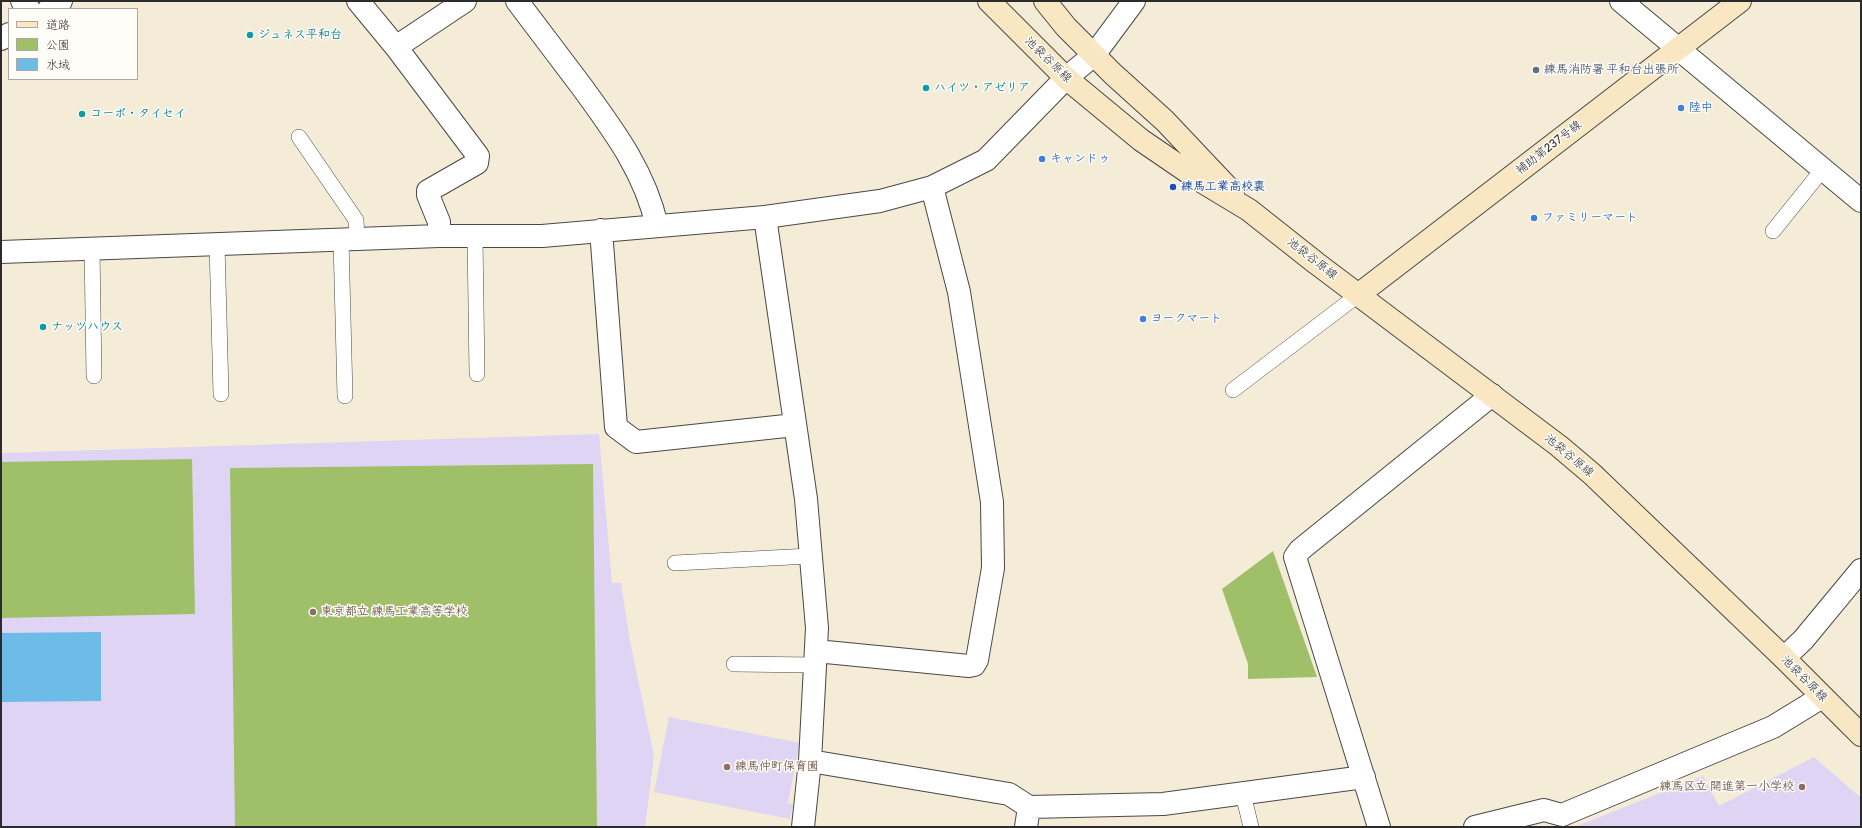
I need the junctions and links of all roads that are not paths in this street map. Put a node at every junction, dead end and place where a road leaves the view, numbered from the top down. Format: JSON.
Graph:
{"nodes":[{"id":1,"x":61,"y":1,"type":"edge"},
{"id":2,"x":358,"y":1,"type":"edge"},
{"id":3,"x":465,"y":1,"type":"edge"},
{"id":4,"x":518,"y":1,"type":"edge"},
{"id":5,"x":989,"y":1,"type":"edge"},
{"id":6,"x":1045,"y":1,"type":"edge"},
{"id":7,"x":1134,"y":1,"type":"edge"},
{"id":8,"x":1621,"y":1,"type":"edge"},
{"id":9,"x":1740,"y":1,"type":"edge"},
{"id":10,"x":50,"y":8,"type":"edge"},
{"id":11,"x":396,"y":46,"type":"junction"},
{"id":12,"x":1679,"y":48,"type":"junction"},
{"id":13,"x":1094,"y":54,"type":"junction"},
{"id":14,"x":1066,"y":78,"type":"junction"},
{"id":15,"x":299,"y":137,"type":"dead end"},
{"id":16,"x":1823,"y":169,"type":"junction"},
{"id":17,"x":932,"y":187,"type":"junction"},
{"id":18,"x":1861,"y":201,"type":"edge"},
{"id":19,"x":1249,"y":210,"type":"junction"},
{"id":20,"x":765,"y":218,"type":"junction"},
{"id":21,"x":658,"y":226,"type":"junction"},
{"id":22,"x":601,"y":230,"type":"junction"},
{"id":23,"x":1773,"y":231,"type":"dead end"},
{"id":24,"x":439,"y":236,"type":"junction"},
{"id":25,"x":475,"y":237,"type":"junction"},
{"id":26,"x":349,"y":240,"type":"junction"},
{"id":27,"x":217,"y":244,"type":"junction"},
{"id":28,"x":92,"y":249,"type":"junction"},
{"id":29,"x":1,"y":252,"type":"edge"},
{"id":30,"x":1358,"y":295,"type":"junction"},
{"id":31,"x":477,"y":374,"type":"dead end"},
{"id":32,"x":94,"y":376,"type":"dead end"},
{"id":33,"x":1233,"y":390,"type":"dead end"},
{"id":34,"x":221,"y":394,"type":"dead end"},
{"id":35,"x":1492,"y":395,"type":"junction"},
{"id":36,"x":345,"y":396,"type":"dead end"},
{"id":37,"x":794,"y":425,"type":"junction"},
{"id":38,"x":810,"y":556,"type":"junction"},
{"id":39,"x":675,"y":563,"type":"dead end"},
{"id":40,"x":1861,"y":570,"type":"edge"},
{"id":41,"x":816,"y":658,"type":"junction"},
{"id":42,"x":1784,"y":658,"type":"junction"},
{"id":43,"x":734,"y":664,"type":"dead end"},
{"id":44,"x":1822,"y":697,"type":"junction"},
{"id":45,"x":1861,"y":735,"type":"edge"},
{"id":46,"x":810,"y":761,"type":"junction"},
{"id":47,"x":1364,"y":777,"type":"junction"},
{"id":48,"x":1243,"y":794,"type":"junction"},
{"id":49,"x":1028,"y":817,"type":"edge"},
{"id":50,"x":1564,"y":821,"type":"edge"},
{"id":51,"x":803,"y":827,"type":"edge"},
{"id":52,"x":1251,"y":827,"type":"edge"},
{"id":53,"x":1378,"y":827,"type":"edge"},
{"id":54,"x":1475,"y":827,"type":"edge"}],
"edges":[{"from":1,"to":10,"type":"street"},
{"from":2,"to":11,"type":"street"},
{"from":3,"to":11,"type":"street"},
{"from":4,"to":21,"type":"street"},
{"from":5,"to":14,"type":"main road","name":"池袋谷原線"},
{"from":6,"to":13,"type":"main road","name":"池袋谷原線"},
{"from":7,"to":13,"type":"street"},
{"from":8,"to":12,"type":"street"},
{"from":9,"to":12,"type":"main road","name":"補助第237号線"},
{"from":11,"to":24,"type":"street"},
{"from":12,"to":16,"type":"street"},
{"from":12,"to":30,"type":"main road","name":"補助第237号線"},
{"from":13,"to":14,"type":"street"},
{"from":13,"to":19,"type":"main road","name":"池袋谷原線"},
{"from":14,"to":17,"type":"street"},
{"from":14,"to":19,"type":"main road","name":"池袋谷原線"},
{"from":15,"to":26,"type":"lane"},
{"from":16,"to":18,"type":"street"},
{"from":16,"to":23,"type":"lane"},
{"from":17,"to":20,"type":"street"},
{"from":17,"to":41,"type":"street"},
{"from":19,"to":30,"type":"main road","name":"池袋谷原線"},
{"from":20,"to":21,"type":"street"},
{"from":20,"to":37,"type":"street"},
{"from":21,"to":22,"type":"street"},
{"from":22,"to":25,"type":"street"},
{"from":22,"to":37,"type":"street"},
{"from":24,"to":25,"type":"street"},
{"from":24,"to":26,"type":"street"},
{"from":25,"to":31,"type":"lane"},
{"from":26,"to":27,"type":"street"},
{"from":26,"to":36,"type":"lane"},
{"from":27,"to":28,"type":"street"},
{"from":27,"to":34,"type":"lane"},
{"from":28,"to":29,"type":"street"},
{"from":28,"to":32,"type":"lane"},
{"from":30,"to":33,"type":"lane"},
{"from":30,"to":35,"type":"main road","name":"池袋谷原線"},
{"from":35,"to":42,"type":"main road","name":"池袋谷原線"},
{"from":35,"to":47,"type":"street"},
{"from":37,"to":38,"type":"street"},
{"from":38,"to":39,"type":"lane"},
{"from":38,"to":41,"type":"street"},
{"from":40,"to":42,"type":"street"},
{"from":41,"to":43,"type":"lane"},
{"from":41,"to":46,"type":"street"},
{"from":42,"to":44,"type":"main road","name":"池袋谷原線"},
{"from":44,"to":45,"type":"main road","name":"池袋谷原線"},
{"from":44,"to":50,"type":"street"},
{"from":46,"to":49,"type":"street"},
{"from":46,"to":51,"type":"street"},
{"from":47,"to":48,"type":"street"},
{"from":47,"to":53,"type":"street"},
{"from":48,"to":49,"type":"street"},
{"from":48,"to":52,"type":"lane"},
{"from":50,"to":54,"type":"street"}]}
